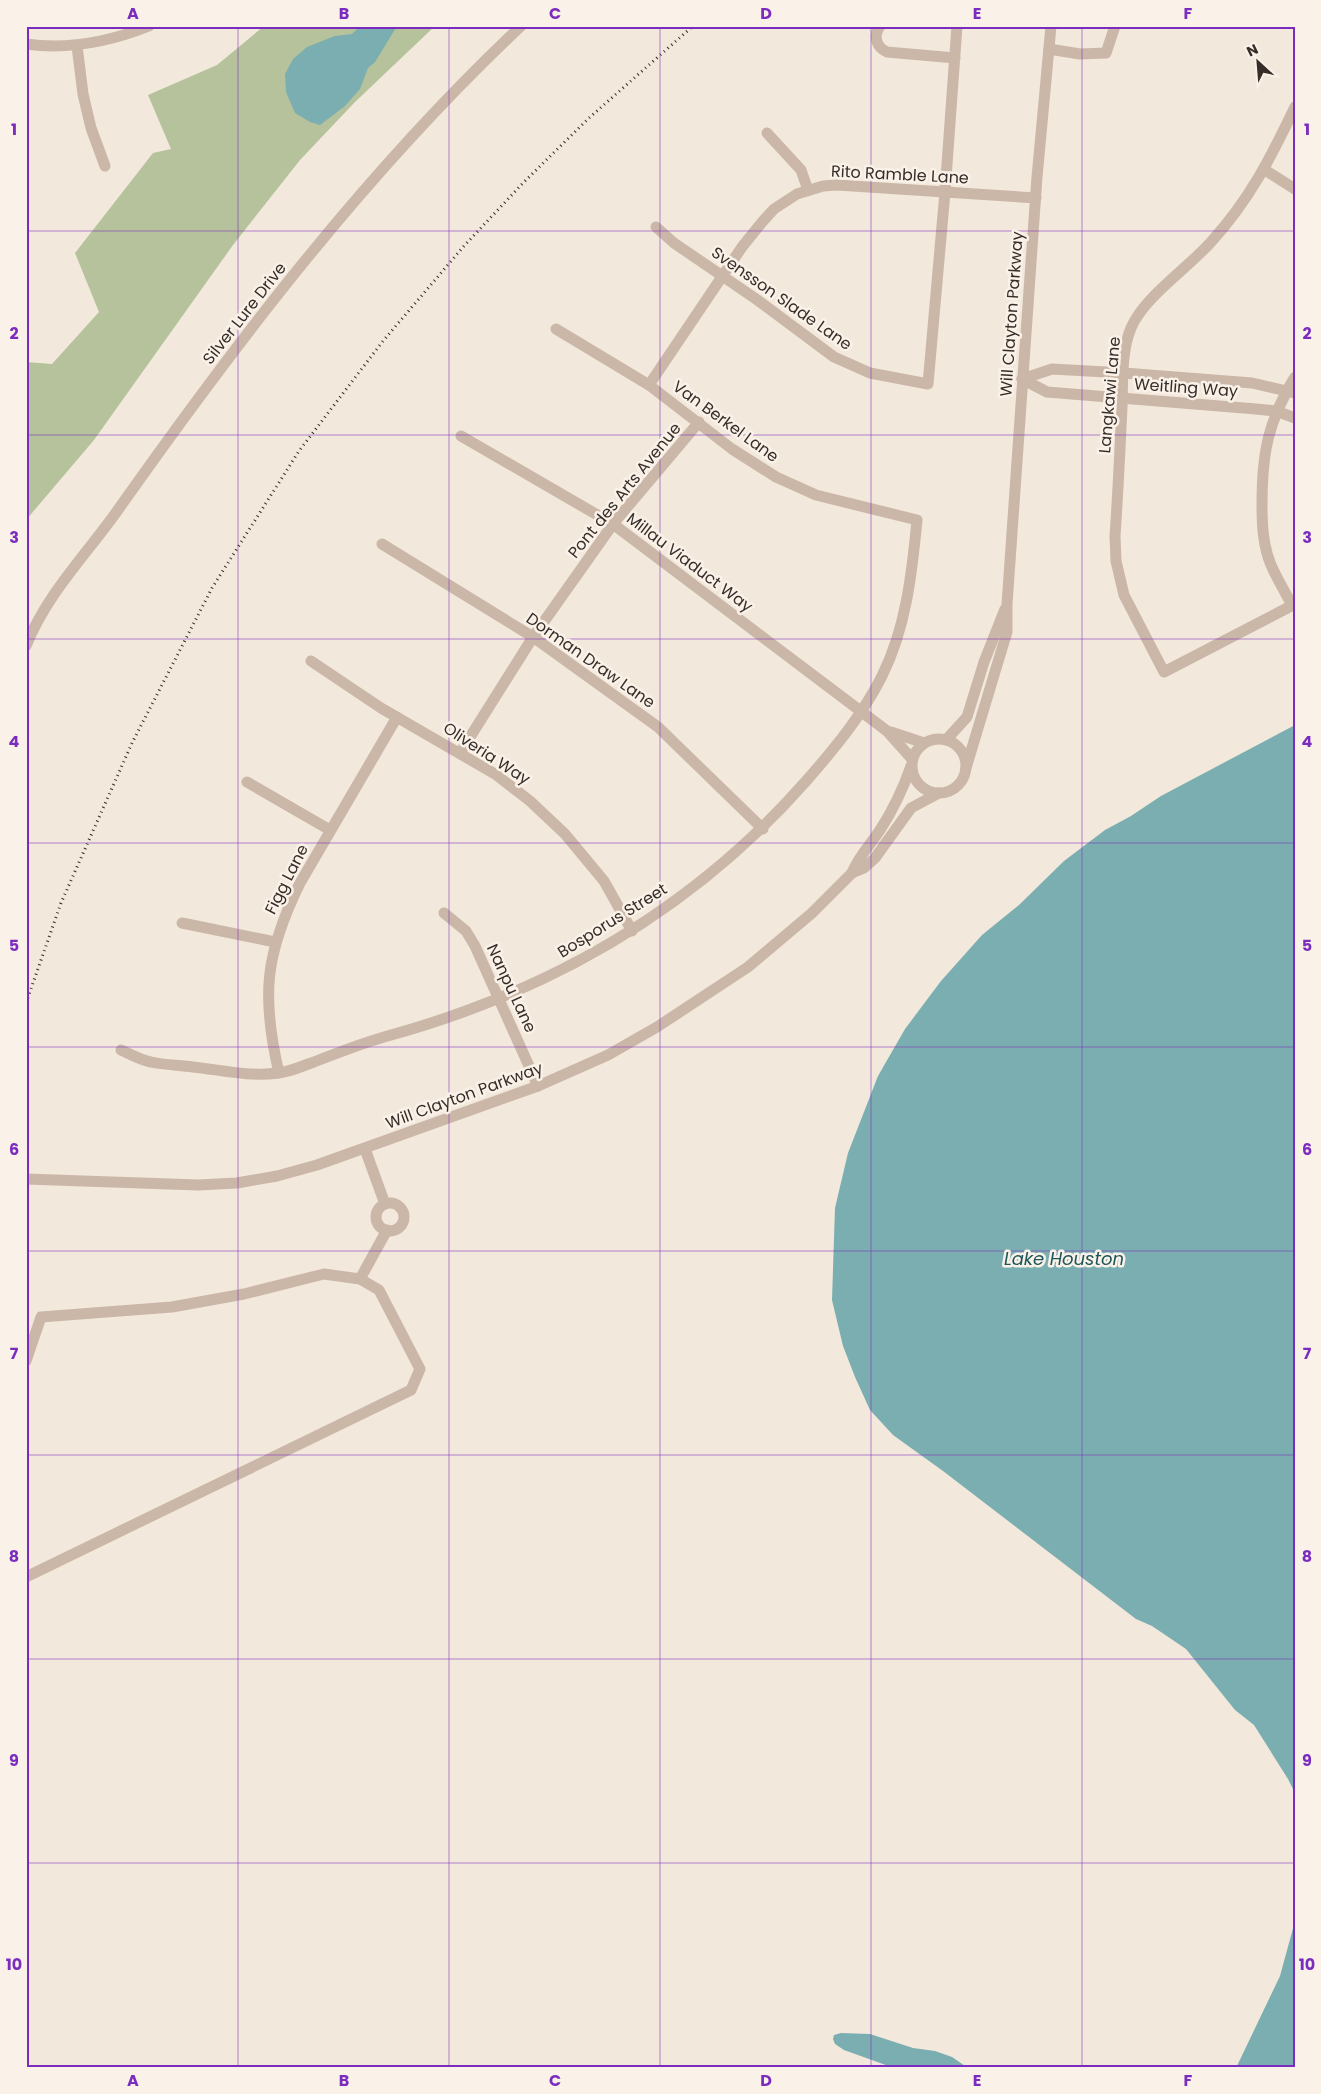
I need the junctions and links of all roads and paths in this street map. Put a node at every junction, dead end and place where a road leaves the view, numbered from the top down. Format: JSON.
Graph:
{"nodes":[{"id":1,"x":149,"y":26,"type":"edge"},
{"id":2,"x":521,"y":26,"type":"edge"},
{"id":3,"x":880,"y":26,"type":"edge"},
{"id":4,"x":957,"y":26,"type":"edge"},
{"id":5,"x":1050,"y":26,"type":"edge"},
{"id":6,"x":1115,"y":26,"type":"edge"},
{"id":7,"x":26,"y":44,"type":"edge"},
{"id":8,"x":77,"y":46,"type":"junction"},
{"id":9,"x":1049,"y":49,"type":"junction"},
{"id":10,"x":955,"y":58,"type":"junction"},
{"id":11,"x":1295,"y":107,"type":"edge"},
{"id":12,"x":767,"y":132,"type":"dead end"},
{"id":13,"x":104,"y":166,"type":"dead end"},
{"id":14,"x":1265,"y":170,"type":"junction"},
{"id":15,"x":1295,"y":189,"type":"edge"},
{"id":16,"x":808,"y":190,"type":"junction"},
{"id":17,"x":945,"y":192,"type":"junction"},
{"id":18,"x":1036,"y":198,"type":"junction"},
{"id":19,"x":656,"y":227,"type":"dead end"},
{"id":20,"x":722,"y":276,"type":"junction"},
{"id":21,"x":556,"y":329,"type":"dead end"},
{"id":22,"x":1124,"y":373,"type":"junction"},
{"id":23,"x":1295,"y":377,"type":"edge"},
{"id":24,"x":1022,"y":379,"type":"junction"},
{"id":25,"x":649,"y":385,"type":"junction"},
{"id":26,"x":1290,"y":392,"type":"edge"},
{"id":27,"x":1122,"y":399,"type":"junction"},
{"id":28,"x":1276,"y":411,"type":"junction"},
{"id":29,"x":1295,"y":418,"type":"edge"},
{"id":30,"x":699,"y":422,"type":"junction"},
{"id":31,"x":461,"y":436,"type":"dead end"},
{"id":32,"x":917,"y":520,"type":"joint"},
{"id":33,"x":613,"y":524,"type":"junction"},
{"id":34,"x":382,"y":544,"type":"dead end"},
{"id":35,"x":1007,"y":604,"type":"junction"},
{"id":36,"x":1293,"y":605,"type":"edge"},
{"id":37,"x":533,"y":637,"type":"junction"},
{"id":38,"x":26,"y":646,"type":"edge"},
{"id":39,"x":311,"y":661,"type":"dead end"},
{"id":40,"x":861,"y":713,"type":"junction"},
{"id":41,"x":397,"y":717,"type":"junction"},
{"id":42,"x":887,"y":731,"type":"junction"},
{"id":43,"x":946,"y":740,"type":"junction"},
{"id":44,"x":924,"y":743,"type":"junction"},
{"id":45,"x":460,"y":753,"type":"junction"},
{"id":46,"x":911,"y":762,"type":"junction"},
{"id":47,"x":966,"y":768,"type":"junction"},
{"id":48,"x":247,"y":782,"type":"dead end"},
{"id":49,"x":939,"y":793,"type":"junction"},
{"id":50,"x":763,"y":829,"type":"junction"},
{"id":51,"x":330,"y":830,"type":"junction"},
{"id":52,"x":852,"y":873,"type":"junction"},
{"id":53,"x":444,"y":913,"type":"dead end"},
{"id":54,"x":182,"y":923,"type":"dead end"},
{"id":55,"x":632,"y":931,"type":"junction"},
{"id":56,"x":275,"y":942,"type":"junction"},
{"id":57,"x":500,"y":999,"type":"junction"},
{"id":58,"x":121,"y":1050,"type":"dead end"},
{"id":59,"x":279,"y":1074,"type":"junction"},
{"id":60,"x":538,"y":1086,"type":"junction"},
{"id":61,"x":365,"y":1149,"type":"junction"},
{"id":62,"x":26,"y":1179,"type":"edge"},
{"id":63,"x":385,"y":1204,"type":"junction"},
{"id":64,"x":387,"y":1230,"type":"junction"},
{"id":65,"x":360,"y":1279,"type":"junction"},
{"id":66,"x":26,"y":1361,"type":"edge"},
{"id":67,"x":26,"y":1577,"type":"edge"}],
"edges":[{"from":1,"to":8,"type":"street"},
{"from":2,"to":38,"type":"street","name":"Silver Lure Drive"},
{"from":3,"to":10,"type":"street"},
{"from":4,"to":10,"type":"street"},
{"from":5,"to":9,"type":"street","name":"Will Clayton Parkway"},
{"from":6,"to":9,"type":"street"},
{"from":7,"to":8,"type":"street"},
{"from":8,"to":13,"type":"street"},
{"from":9,"to":18,"type":"street","name":"Will Clayton Parkway"},
{"from":10,"to":17,"type":"street"},
{"from":11,"to":14,"type":"street","name":"Langkawi Lane"},
{"from":12,"to":16,"type":"street"},
{"from":14,"to":15,"type":"street"},
{"from":14,"to":22,"type":"street","name":"Langkawi Lane"},
{"from":16,"to":17,"type":"street","name":"Rito Ramble Lane"},
{"from":16,"to":20,"type":"street","name":"Rito Ramble Lane"},
{"from":17,"to":18,"type":"street","name":"Rito Ramble Lane"},
{"from":17,"to":20,"type":"street","name":"Svensson Slade Lane"},
{"from":18,"to":24,"type":"street","name":"Will Clayton Parkway"},
{"from":19,"to":20,"type":"street","name":"Svensson Slade Lane"},
{"from":20,"to":25,"type":"street","name":"Rito Ramble Lane"},
{"from":21,"to":25,"type":"street","name":"Van Berkel Lane"},
{"from":22,"to":24,"type":"street","name":"Weitling Way"},
{"from":22,"to":26,"type":"street","name":"Weitling Way"},
{"from":22,"to":27,"type":"street","name":"Langkawi Lane"},
{"from":23,"to":26,"type":"street"},
{"from":24,"to":27,"type":"street","name":"Weitling Way"},
{"from":24,"to":35,"type":"street","name":"Will Clayton Parkway"},
{"from":25,"to":30,"type":"street","name":"Van Berkel Lane"},
{"from":26,"to":28,"type":"street"},
{"from":27,"to":28,"type":"street","name":"Weitling Way"},
{"from":27,"to":36,"type":"street","name":"Langkawi Lane"},
{"from":28,"to":29,"type":"street","name":"Weitling Way"},
{"from":28,"to":36,"type":"street"},
{"from":30,"to":32,"type":"street","name":"Van Berkel Lane"},
{"from":30,"to":33,"type":"street","name":"Pont des Arts Avenue"},
{"from":31,"to":33,"type":"street","name":"Millau Viaduct Way"},
{"from":32,"to":40,"type":"street","name":"Bosporus Street"},
{"from":33,"to":37,"type":"street","name":"Pont des Arts Avenue"},
{"from":33,"to":40,"type":"street","name":"Millau Viaduct Way"},
{"from":34,"to":37,"type":"street","name":"Dorman Draw Lane"},
{"from":35,"to":43,"type":"street","name":"Will Clayton Parkway"},
{"from":35,"to":47,"type":"street","name":"Will Clayton Parkway"},
{"from":37,"to":45,"type":"street","name":"Pont des Arts Avenue"},
{"from":37,"to":50,"type":"street","name":"Dorman Draw Lane"},
{"from":39,"to":41,"type":"street","name":"Oliveria Way"},
{"from":40,"to":42,"type":"street","name":"Millau Viaduct Way"},
{"from":40,"to":50,"type":"street","name":"Bosporus Street"},
{"from":41,"to":45,"type":"street","name":"Oliveria Way"},
{"from":41,"to":51,"type":"street","name":"Figg Lane"},
{"from":42,"to":44,"type":"street","name":"Millau Viaduct Way"},
{"from":42,"to":46,"type":"street","name":"Millau Viaduct Way"},
{"from":43,"to":44,"type":"street"},
{"from":43,"to":47,"type":"street"},
{"from":44,"to":46,"type":"street"},
{"from":45,"to":55,"type":"street","name":"Oliveria Way"},
{"from":46,"to":49,"type":"street"},
{"from":46,"to":52,"type":"street","name":"Will Clayton Parkway"},
{"from":47,"to":49,"type":"street"},
{"from":48,"to":51,"type":"street"},
{"from":49,"to":52,"type":"street","name":"Will Clayton Parkway"},
{"from":50,"to":55,"type":"street","name":"Bosporus Street"},
{"from":51,"to":56,"type":"street","name":"Figg Lane"},
{"from":52,"to":60,"type":"street","name":"Will Clayton Parkway"},
{"from":53,"to":57,"type":"street","name":"Nanpu Lane"},
{"from":54,"to":56,"type":"street"},
{"from":55,"to":57,"type":"street","name":"Bosporus Street"},
{"from":56,"to":59,"type":"street","name":"Figg Lane"},
{"from":57,"to":59,"type":"street","name":"Bosporus Street"},
{"from":57,"to":60,"type":"street","name":"Nanpu Lane"},
{"from":58,"to":59,"type":"street","name":"Bosporus Street"},
{"from":60,"to":61,"type":"street","name":"Will Clayton Parkway"},
{"from":61,"to":62,"type":"street","name":"Will Clayton Parkway"},
{"from":61,"to":63,"type":"street"},
{"from":63,"to":64,"type":"street"},
{"from":63,"to":64,"type":"street"},
{"from":64,"to":65,"type":"street"},
{"from":65,"to":66,"type":"street"},
{"from":65,"to":67,"type":"street"}]}
